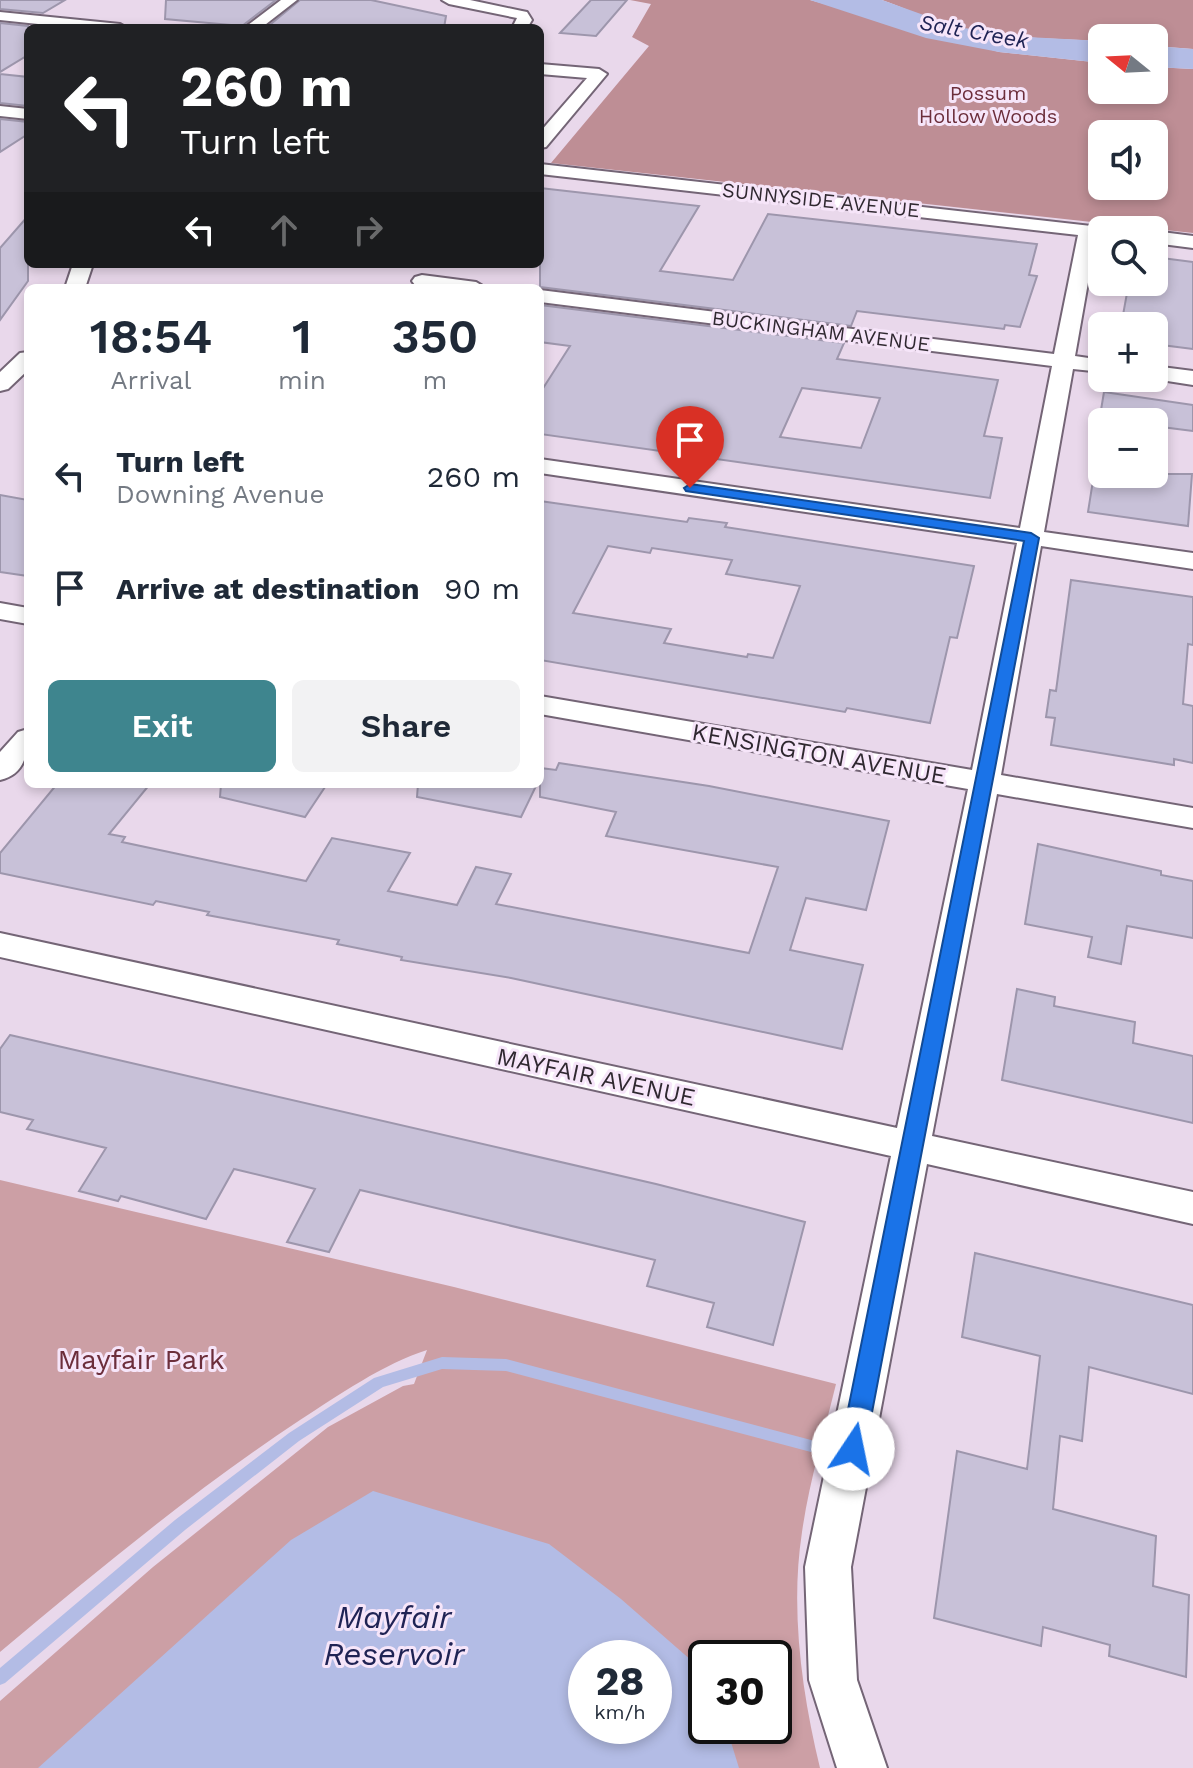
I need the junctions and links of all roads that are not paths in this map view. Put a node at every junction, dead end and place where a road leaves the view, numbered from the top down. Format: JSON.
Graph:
{"nodes":[{"id":1,"x":290,"y":0,"type":"edge"},
{"id":2,"x":449,"y":0,"type":"edge"},
{"id":3,"x":0,"y":16,"type":"edge"},
{"id":4,"x":80,"y":24,"type":"edge"},
{"id":5,"x":257,"y":24,"type":"edge"},
{"id":6,"x":521,"y":24,"type":"edge"},
{"id":7,"x":544,"y":69,"type":"edge"},
{"id":8,"x":0,"y":111,"type":"edge"},
{"id":9,"x":24,"y":114,"type":"edge"},
{"id":10,"x":544,"y":138,"type":"edge"},
{"id":11,"x":544,"y":169,"type":"edge"},
{"id":12,"x":1088,"y":230,"type":"edge"},
{"id":13,"x":1168,"y":239,"type":"edge"},
{"id":14,"x":1193,"y":242,"type":"edge"},
{"id":15,"x":1088,"y":258,"type":"edge"},
{"id":16,"x":434,"y":268,"type":"edge"},
{"id":17,"x":420,"y":284,"type":"edge"},
{"id":18,"x":544,"y":296,"type":"edge"},
{"id":19,"x":1061,"y":361,"type":"junction"},
{"id":20,"x":24,"y":362,"type":"edge"},
{"id":21,"x":1088,"y":364,"type":"edge"},
{"id":22,"x":1168,"y":375,"type":"edge"},
{"id":23,"x":1193,"y":378,"type":"edge"},
{"id":24,"x":0,"y":384,"type":"edge"},
{"id":25,"x":544,"y":467,"type":"edge"},
{"id":26,"x":1031,"y":538,"type":"junction"},
{"id":27,"x":1193,"y":561,"type":"edge"},
{"id":28,"x":0,"y":611,"type":"edge"},
{"id":29,"x":24,"y":615,"type":"edge"},
{"id":30,"x":544,"y":706,"type":"edge"},
{"id":31,"x":24,"y":743,"type":"edge"},
{"id":32,"x":0,"y":771,"type":"edge"},
{"id":33,"x":984,"y":782,"type":"junction"},
{"id":34,"x":1193,"y":818,"type":"edge"},
{"id":35,"x":0,"y":945,"type":"edge"},
{"id":36,"x":910,"y":1146,"type":"junction"},
{"id":37,"x":1193,"y":1208,"type":"edge"},
{"id":38,"x":862,"y":1768,"type":"edge"}],
"edges":[{"from":1,"to":5,"type":"street"},
{"from":2,"to":6,"type":"street"},
{"from":3,"to":4,"type":"street"},
{"from":7,"to":10,"type":"street"},
{"from":8,"to":9,"type":"street"},
{"from":11,"to":12,"type":"street","name":"SUNNYSIDE AVENUE"},
{"from":13,"to":14,"type":"street"},
{"from":15,"to":19,"type":"street"},
{"from":16,"to":17,"type":"street"},
{"from":18,"to":19,"type":"street","name":"BUCKINGHAM AVENUE"},
{"from":19,"to":21,"type":"street","name":"BUCKINGHAM AVENUE"},
{"from":19,"to":26,"type":"street"},
{"from":20,"to":24,"type":"street"},
{"from":22,"to":23,"type":"street"},
{"from":25,"to":26,"type":"street"},
{"from":26,"to":27,"type":"street"},
{"from":26,"to":33,"type":"street"},
{"from":28,"to":29,"type":"street"},
{"from":30,"to":33,"type":"street","name":"KENSINGTON AVENUE"},
{"from":31,"to":32,"type":"street"},
{"from":33,"to":34,"type":"street","name":"KENSINGTON AVENUE"},
{"from":33,"to":36,"type":"street"},
{"from":35,"to":36,"type":"street","name":"MAYFAIR AVENUE"},
{"from":36,"to":37,"type":"street","name":"MAYFAIR AVENUE"},
{"from":36,"to":38,"type":"street"}]}
